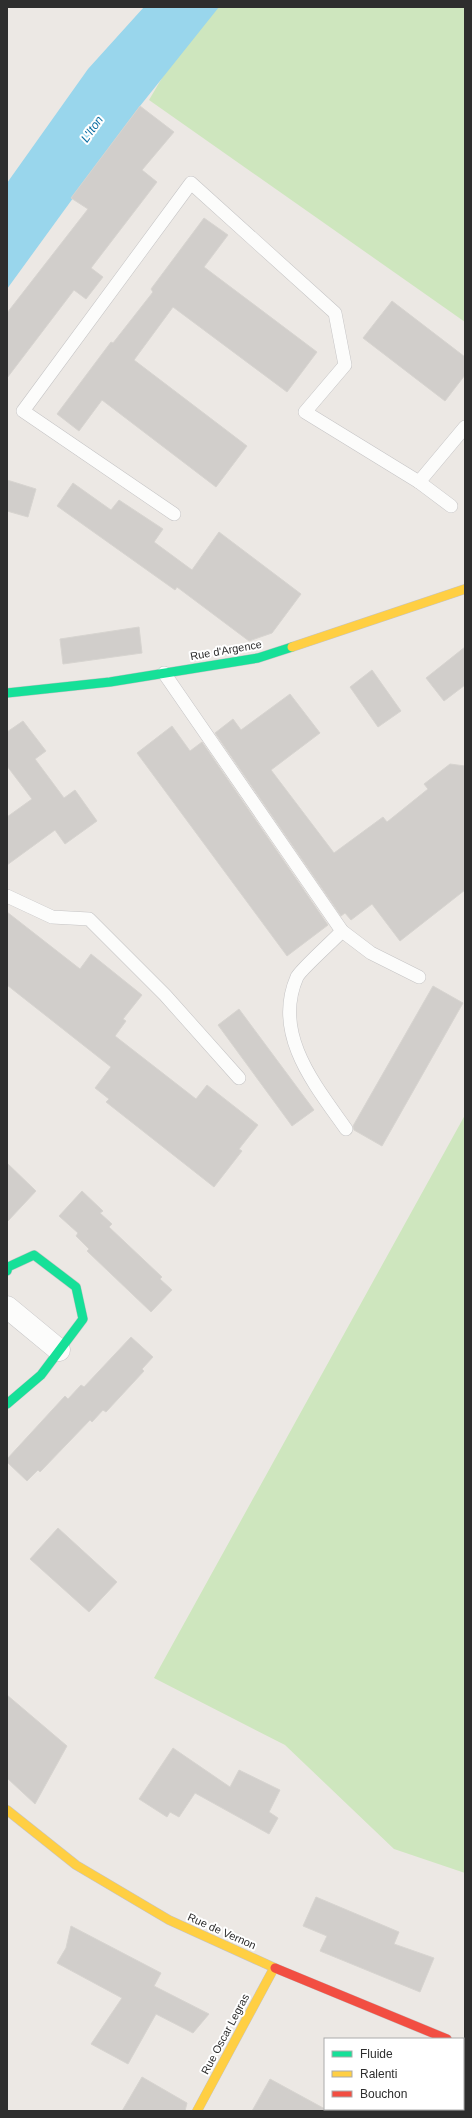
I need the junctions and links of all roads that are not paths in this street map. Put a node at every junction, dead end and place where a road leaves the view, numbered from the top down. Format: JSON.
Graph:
{"nodes":[{"id":1,"x":465,"y":427,"type":"edge"},
{"id":2,"x":419,"y":482,"type":"junction"},
{"id":3,"x":451,"y":506,"type":"dead end"},
{"id":4,"x":174,"y":514,"type":"dead end"},
{"id":5,"x":465,"y":589,"type":"edge"},
{"id":6,"x":164,"y":673,"type":"junction"},
{"id":7,"x":7,"y":693,"type":"edge"},
{"id":8,"x":7,"y":896,"type":"edge"},
{"id":9,"x":342,"y":931,"type":"junction"},
{"id":10,"x":419,"y":977,"type":"dead end"},
{"id":11,"x":239,"y":1078,"type":"dead end"},
{"id":12,"x":346,"y":1129,"type":"dead end"},
{"id":13,"x":7,"y":1271,"type":"edge"},
{"id":14,"x":7,"y":1307,"type":"edge"},
{"id":15,"x":59,"y":1350,"type":"junction"},
{"id":16,"x":7,"y":1404,"type":"edge"},
{"id":17,"x":7,"y":1810,"type":"edge"},
{"id":18,"x":274,"y":1968,"type":"junction"},
{"id":19,"x":445,"y":2038,"type":"edge"},
{"id":20,"x":197,"y":2111,"type":"edge"}],
"edges":[{"from":1,"to":2,"type":"lane"},
{"from":2,"to":3,"type":"lane"},
{"from":2,"to":4,"type":"lane"},
{"from":5,"to":6,"type":"street","name":"Rue d'Argence"},
{"from":6,"to":7,"type":"street","name":"Rue d'Argence"},
{"from":6,"to":9,"type":"lane"},
{"from":8,"to":11,"type":"lane"},
{"from":9,"to":10,"type":"lane"},
{"from":9,"to":12,"type":"lane"},
{"from":13,"to":15,"type":"street"},
{"from":14,"to":15,"type":"street"},
{"from":15,"to":16,"type":"street"},
{"from":17,"to":18,"type":"street","name":"Rue de Vernon"},
{"from":18,"to":19,"type":"street","name":"Rue de Vernon"},
{"from":18,"to":20,"type":"street","name":"Rue Oscar Legras"}]}
